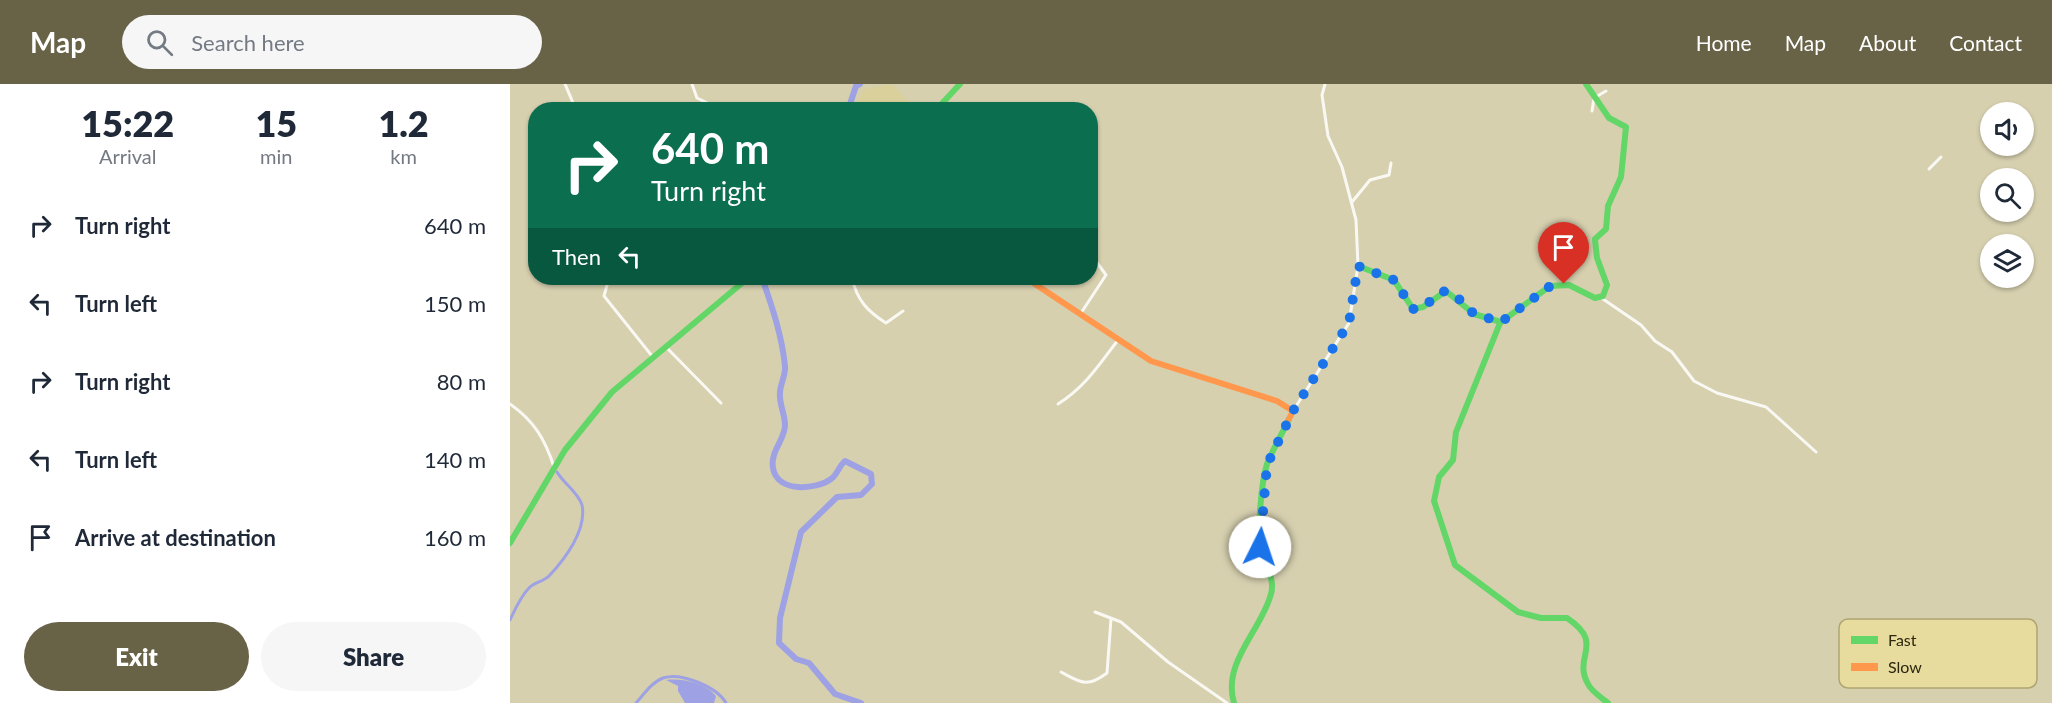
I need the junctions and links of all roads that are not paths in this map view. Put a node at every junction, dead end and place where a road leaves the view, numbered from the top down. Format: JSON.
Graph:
{"nodes":[{"id":1,"x":565,"y":84,"type":"edge"},
{"id":2,"x":692,"y":84,"type":"edge"},
{"id":3,"x":960,"y":84,"type":"edge"},
{"id":4,"x":1325,"y":84,"type":"edge"},
{"id":5,"x":1586,"y":84,"type":"edge"},
{"id":6,"x":1606,"y":91,"type":"dead end"},
{"id":7,"x":1594,"y":98,"type":"junction"},
{"id":8,"x":573,"y":102,"type":"edge"},
{"id":9,"x":706,"y":102,"type":"edge"},
{"id":10,"x":943,"y":102,"type":"edge"},
{"id":11,"x":1592,"y":111,"type":"dead end"},
{"id":12,"x":1941,"y":157,"type":"dead end"},
{"id":13,"x":1391,"y":163,"type":"dead end"},
{"id":14,"x":1929,"y":169,"type":"dead end"},
{"id":15,"x":1352,"y":202,"type":"junction"},
{"id":16,"x":1098,"y":264,"type":"edge"},
{"id":17,"x":1358,"y":266,"type":"junction"},
{"id":18,"x":607,"y":285,"type":"edge"},
{"id":19,"x":740,"y":285,"type":"edge"},
{"id":20,"x":854,"y":285,"type":"edge"},
{"id":21,"x":1037,"y":285,"type":"edge"},
{"id":22,"x":1600,"y":297,"type":"junction"},
{"id":23,"x":903,"y":311,"type":"dead end"},
{"id":24,"x":1081,"y":312,"type":"junction"},
{"id":25,"x":1501,"y":322,"type":"junction"},
{"id":26,"x":1118,"y":340,"type":"junction"},
{"id":27,"x":665,"y":347,"type":"junction"},
{"id":28,"x":653,"y":357,"type":"junction"},
{"id":29,"x":721,"y":403,"type":"dead end"},
{"id":30,"x":510,"y":404,"type":"edge"},
{"id":31,"x":1058,"y":404,"type":"dead end"},
{"id":32,"x":1293,"y":411,"type":"junction"},
{"id":33,"x":1816,"y":452,"type":"dead end"},
{"id":34,"x":554,"y":468,"type":"junction"},
{"id":35,"x":510,"y":543,"type":"edge"},
{"id":36,"x":1095,"y":612,"type":"dead end"},
{"id":37,"x":1110,"y":619,"type":"junction"},
{"id":38,"x":1061,"y":672,"type":"dead end"},
{"id":39,"x":1227,"y":703,"type":"edge"},
{"id":40,"x":1234,"y":703,"type":"edge"},
{"id":41,"x":1608,"y":703,"type":"edge"}],
"edges":[{"from":1,"to":8,"type":"street"},
{"from":2,"to":9,"type":"street"},
{"from":3,"to":10,"type":"main road"},
{"from":4,"to":15,"type":"street"},
{"from":5,"to":7,"type":"main road"},
{"from":6,"to":7,"type":"street"},
{"from":7,"to":11,"type":"street"},
{"from":7,"to":22,"type":"main road"},
{"from":12,"to":14,"type":"street"},
{"from":13,"to":15,"type":"street"},
{"from":15,"to":17,"type":"street"},
{"from":16,"to":24,"type":"street"},
{"from":17,"to":25,"type":"main road"},
{"from":17,"to":32,"type":"street"},
{"from":18,"to":28,"type":"street"},
{"from":19,"to":27,"type":"main road"},
{"from":20,"to":23,"type":"street"},
{"from":21,"to":24,"type":"main road"},
{"from":22,"to":25,"type":"main road"},
{"from":22,"to":33,"type":"street"},
{"from":24,"to":26,"type":"main road"},
{"from":25,"to":41,"type":"main road"},
{"from":26,"to":31,"type":"street"},
{"from":26,"to":32,"type":"main road"},
{"from":27,"to":28,"type":"main road"},
{"from":27,"to":29,"type":"street"},
{"from":28,"to":34,"type":"main road"},
{"from":30,"to":34,"type":"street"},
{"from":32,"to":40,"type":"main road"},
{"from":34,"to":35,"type":"main road"},
{"from":36,"to":37,"type":"street"},
{"from":37,"to":38,"type":"street"},
{"from":37,"to":39,"type":"street"}]}
